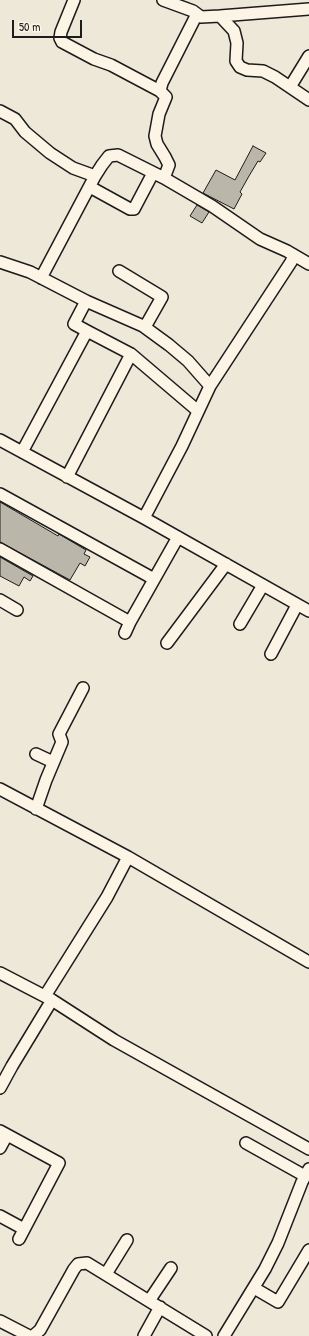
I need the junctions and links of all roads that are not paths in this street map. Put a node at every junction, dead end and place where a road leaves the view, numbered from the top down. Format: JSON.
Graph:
{"nodes":[{"id":1,"x":74,"y":0,"type":"edge"},
{"id":2,"x":163,"y":0,"type":"edge"},
{"id":3,"x":309,"y":9,"type":"edge"},
{"id":4,"x":197,"y":14,"type":"junction"},
{"id":5,"x":220,"y":16,"type":"junction"},
{"id":6,"x":309,"y":56,"type":"edge"},
{"id":7,"x":290,"y":87,"type":"junction"},
{"id":8,"x":160,"y":91,"type":"junction"},
{"id":9,"x":309,"y":100,"type":"edge"},
{"id":10,"x":0,"y":111,"type":"edge"},
{"id":11,"x":96,"y":176,"type":"junction"},
{"id":12,"x":159,"y":176,"type":"junction"},
{"id":13,"x":90,"y":187,"type":"junction"},
{"id":14,"x":294,"y":255,"type":"junction"},
{"id":15,"x":0,"y":262,"type":"edge"},
{"id":16,"x":309,"y":264,"type":"edge"},
{"id":17,"x":119,"y":271,"type":"dead end"},
{"id":18,"x":41,"y":278,"type":"junction"},
{"id":19,"x":86,"y":301,"type":"junction"},
{"id":20,"x":145,"y":327,"type":"junction"},
{"id":21,"x":87,"y":331,"type":"junction"},
{"id":22,"x":131,"y":354,"type":"junction"},
{"id":23,"x":210,"y":386,"type":"junction"},
{"id":24,"x":198,"y":411,"type":"junction"},
{"id":25,"x":1,"y":443,"type":"edge"},
{"id":26,"x":22,"y":452,"type":"junction"},
{"id":27,"x":67,"y":477,"type":"junction"},
{"id":28,"x":0,"y":494,"type":"edge"},
{"id":29,"x":144,"y":518,"type":"junction"},
{"id":30,"x":178,"y":537,"type":"junction"},
{"id":31,"x":0,"y":549,"type":"edge"},
{"id":32,"x":226,"y":564,"type":"junction"},
{"id":33,"x":154,"y":579,"type":"junction"},
{"id":34,"x":263,"y":585,"type":"junction"},
{"id":35,"x":0,"y":600,"type":"edge"},
{"id":36,"x":297,"y":605,"type":"junction"},
{"id":37,"x":17,"y":610,"type":"dead end"},
{"id":38,"x":309,"y":611,"type":"edge"},
{"id":39,"x":130,"y":622,"type":"junction"},
{"id":40,"x":240,"y":624,"type":"dead end"},
{"id":41,"x":125,"y":632,"type":"dead end"},
{"id":42,"x":167,"y":643,"type":"dead end"},
{"id":43,"x":271,"y":654,"type":"dead end"},
{"id":44,"x":83,"y":688,"type":"dead end"},
{"id":45,"x":36,"y":754,"type":"dead end"},
{"id":46,"x":53,"y":762,"type":"junction"},
{"id":47,"x":0,"y":789,"type":"edge"},
{"id":48,"x":36,"y":809,"type":"junction"},
{"id":49,"x":128,"y":857,"type":"junction"},
{"id":50,"x":309,"y":962,"type":"edge"},
{"id":51,"x":0,"y":973,"type":"edge"},
{"id":52,"x":48,"y":998,"type":"junction"},
{"id":53,"x":0,"y":1088,"type":"edge"},
{"id":54,"x":3,"y":1133,"type":"edge"},
{"id":55,"x":246,"y":1143,"type":"dead end"},
{"id":56,"x":0,"y":1148,"type":"edge"},
{"id":57,"x":309,"y":1149,"type":"edge"},
{"id":58,"x":307,"y":1173,"type":"edge"},
{"id":59,"x":0,"y":1216,"type":"edge"},
{"id":60,"x":24,"y":1229,"type":"junction"},
{"id":61,"x":19,"y":1239,"type":"dead end"},
{"id":62,"x":126,"y":1240,"type":"dead end"},
{"id":63,"x":309,"y":1250,"type":"edge"},
{"id":64,"x":171,"y":1268,"type":"dead end"},
{"id":65,"x":106,"y":1274,"type":"junction"},
{"id":66,"x":254,"y":1288,"type":"junction"},
{"id":67,"x":149,"y":1301,"type":"junction"},
{"id":68,"x":160,"y":1307,"type":"junction"},
{"id":69,"x":0,"y":1321,"type":"edge"},
{"id":70,"x":148,"y":1335,"type":"edge"},
{"id":71,"x":29,"y":1336,"type":"edge"},
{"id":72,"x":33,"y":1336,"type":"edge"},
{"id":73,"x":206,"y":1336,"type":"edge"},
{"id":74,"x":224,"y":1336,"type":"edge"}],
"edges":[{"from":1,"to":8,"type":"street"},
{"from":2,"to":4,"type":"street"},
{"from":3,"to":5,"type":"street"},
{"from":4,"to":5,"type":"street"},
{"from":4,"to":8,"type":"street"},
{"from":5,"to":7,"type":"street"},
{"from":6,"to":7,"type":"street"},
{"from":7,"to":9,"type":"street"},
{"from":8,"to":12,"type":"street"},
{"from":10,"to":11,"type":"street"},
{"from":11,"to":12,"type":"street"},
{"from":11,"to":13,"type":"street"},
{"from":12,"to":13,"type":"street"},
{"from":12,"to":14,"type":"street"},
{"from":13,"to":18,"type":"street"},
{"from":14,"to":16,"type":"street"},
{"from":14,"to":23,"type":"street"},
{"from":15,"to":18,"type":"street"},
{"from":17,"to":20,"type":"street"},
{"from":18,"to":19,"type":"street"},
{"from":19,"to":20,"type":"street"},
{"from":19,"to":21,"type":"street"},
{"from":20,"to":23,"type":"street"},
{"from":21,"to":22,"type":"street"},
{"from":21,"to":26,"type":"street"},
{"from":22,"to":24,"type":"street"},
{"from":22,"to":27,"type":"street"},
{"from":23,"to":24,"type":"street"},
{"from":24,"to":29,"type":"street"},
{"from":25,"to":26,"type":"street"},
{"from":26,"to":27,"type":"street"},
{"from":27,"to":29,"type":"street"},
{"from":28,"to":33,"type":"street"},
{"from":29,"to":30,"type":"street"},
{"from":30,"to":32,"type":"street"},
{"from":30,"to":33,"type":"street"},
{"from":31,"to":39,"type":"street"},
{"from":32,"to":34,"type":"street"},
{"from":32,"to":42,"type":"street"},
{"from":33,"to":39,"type":"street"},
{"from":34,"to":36,"type":"street"},
{"from":34,"to":40,"type":"street"},
{"from":35,"to":37,"type":"street"},
{"from":36,"to":38,"type":"street"},
{"from":36,"to":43,"type":"street"},
{"from":39,"to":41,"type":"street"},
{"from":44,"to":46,"type":"street"},
{"from":45,"to":46,"type":"street"},
{"from":46,"to":48,"type":"street"},
{"from":47,"to":48,"type":"street"},
{"from":48,"to":49,"type":"street"},
{"from":49,"to":50,"type":"street"},
{"from":49,"to":52,"type":"street"},
{"from":51,"to":52,"type":"street"},
{"from":52,"to":53,"type":"street"},
{"from":52,"to":57,"type":"street"},
{"from":54,"to":56,"type":"street"},
{"from":54,"to":60,"type":"street"},
{"from":55,"to":58,"type":"street"},
{"from":58,"to":66,"type":"street"},
{"from":59,"to":60,"type":"street"},
{"from":60,"to":61,"type":"street"},
{"from":62,"to":65,"type":"street"},
{"from":63,"to":66,"type":"street"},
{"from":64,"to":67,"type":"street"},
{"from":65,"to":67,"type":"street"},
{"from":65,"to":72,"type":"street"},
{"from":66,"to":74,"type":"street"},
{"from":67,"to":68,"type":"street"},
{"from":68,"to":70,"type":"street"},
{"from":68,"to":73,"type":"street"},
{"from":69,"to":71,"type":"street"}]}
